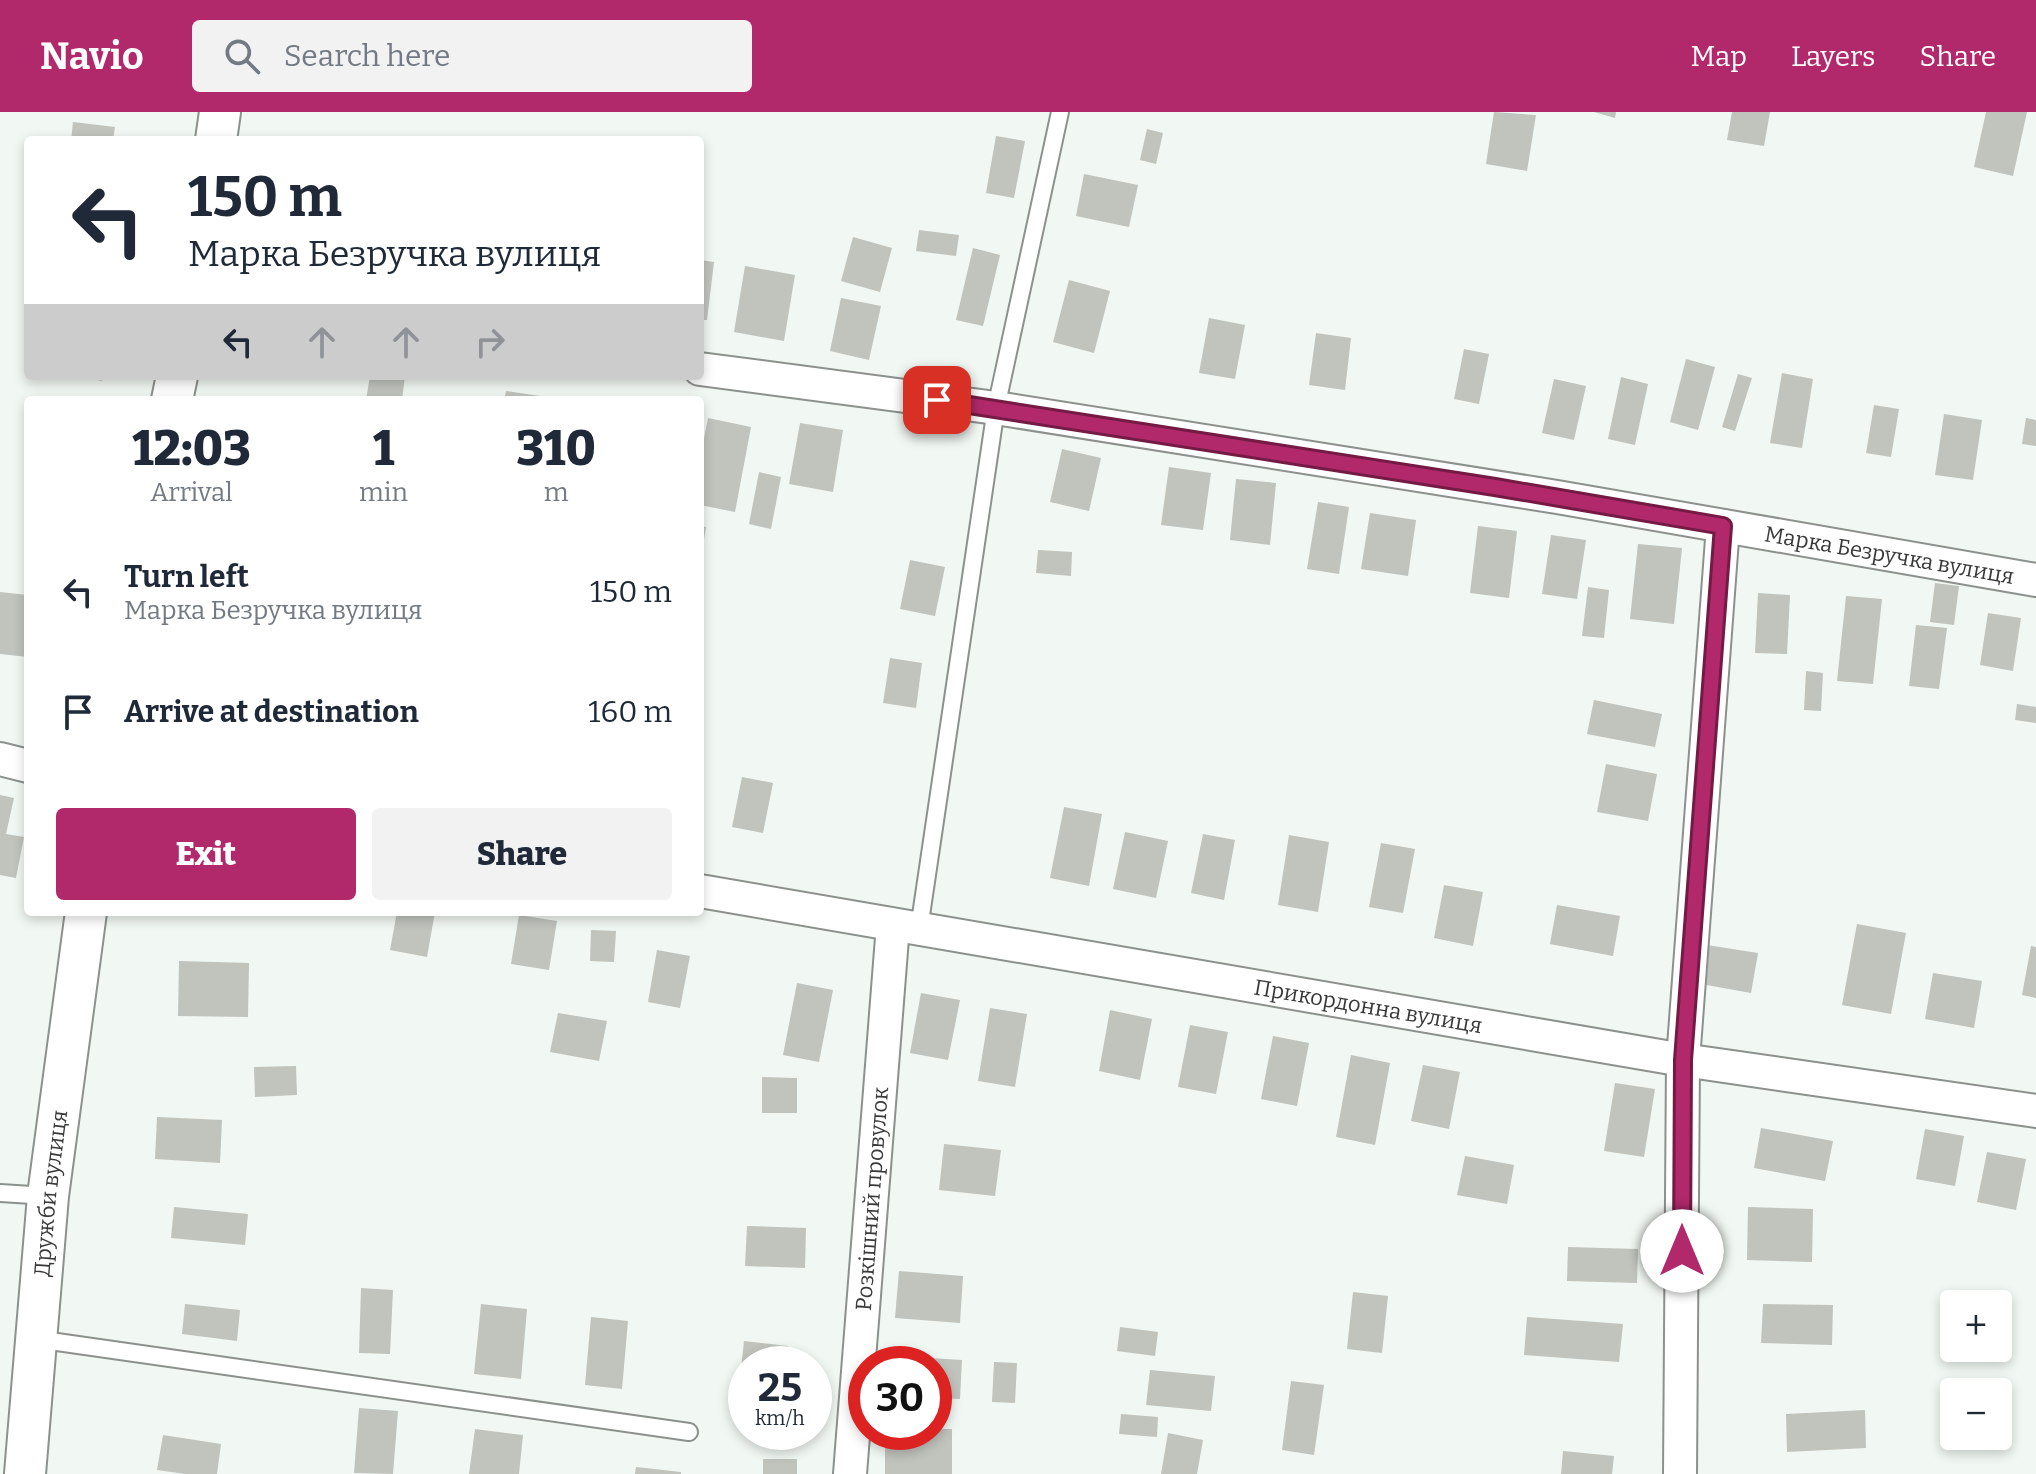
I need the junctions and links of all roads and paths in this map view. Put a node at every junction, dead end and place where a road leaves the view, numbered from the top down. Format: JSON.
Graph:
{"nodes":[{"id":1,"x":220,"y":112,"type":"edge"},
{"id":2,"x":1060,"y":112,"type":"edge"},
{"id":3,"x":217,"y":136,"type":"edge"},
{"id":4,"x":704,"y":370,"type":"edge"},
{"id":5,"x":996,"y":408,"type":"junction"},
{"id":6,"x":1723,"y":526,"type":"junction"},
{"id":7,"x":2036,"y":580,"type":"edge"},
{"id":8,"x":0,"y":759,"type":"edge"},
{"id":9,"x":24,"y":765,"type":"edge"},
{"id":10,"x":704,"y":892,"type":"edge"},
{"id":11,"x":85,"y":916,"type":"edge"},
{"id":12,"x":906,"y":927,"type":"junction"},
{"id":13,"x":1683,"y":1060,"type":"junction"},
{"id":14,"x":2036,"y":1111,"type":"edge"},
{"id":15,"x":0,"y":1193,"type":"edge"},
{"id":16,"x":48,"y":1196,"type":"junction"},
{"id":17,"x":36,"y":1339,"type":"junction"},
{"id":18,"x":689,"y":1432,"type":"dead end"},
{"id":19,"x":25,"y":1474,"type":"edge"},
{"id":20,"x":850,"y":1474,"type":"edge"},
{"id":21,"x":1680,"y":1474,"type":"edge"}],
"edges":[{"from":1,"to":3,"type":"street"},
{"from":2,"to":5,"type":"lane"},
{"from":4,"to":5,"type":"street","name":"Марка Безручка вулиця"},
{"from":5,"to":6,"type":"street","name":"Марка Безручка вулиця"},
{"from":5,"to":12,"type":"lane"},
{"from":6,"to":7,"type":"street","name":"Марка Безручка вулиця"},
{"from":6,"to":13,"type":"street"},
{"from":8,"to":9,"type":"street"},
{"from":10,"to":12,"type":"street","name":"Прикордонна вулиця"},
{"from":11,"to":16,"type":"street","name":"Дружби вулиця"},
{"from":12,"to":13,"type":"street","name":"Прикордонна вулиця"},
{"from":12,"to":20,"type":"street","name":"Розкішний провулок"},
{"from":13,"to":14,"type":"street","name":"Прикордонна вулиця"},
{"from":13,"to":21,"type":"street"},
{"from":15,"to":16,"type":"lane"},
{"from":16,"to":17,"type":"street","name":"Дружби вулиця"},
{"from":17,"to":18,"type":"lane"},
{"from":17,"to":19,"type":"street","name":"Дружби вулиця"}]}
